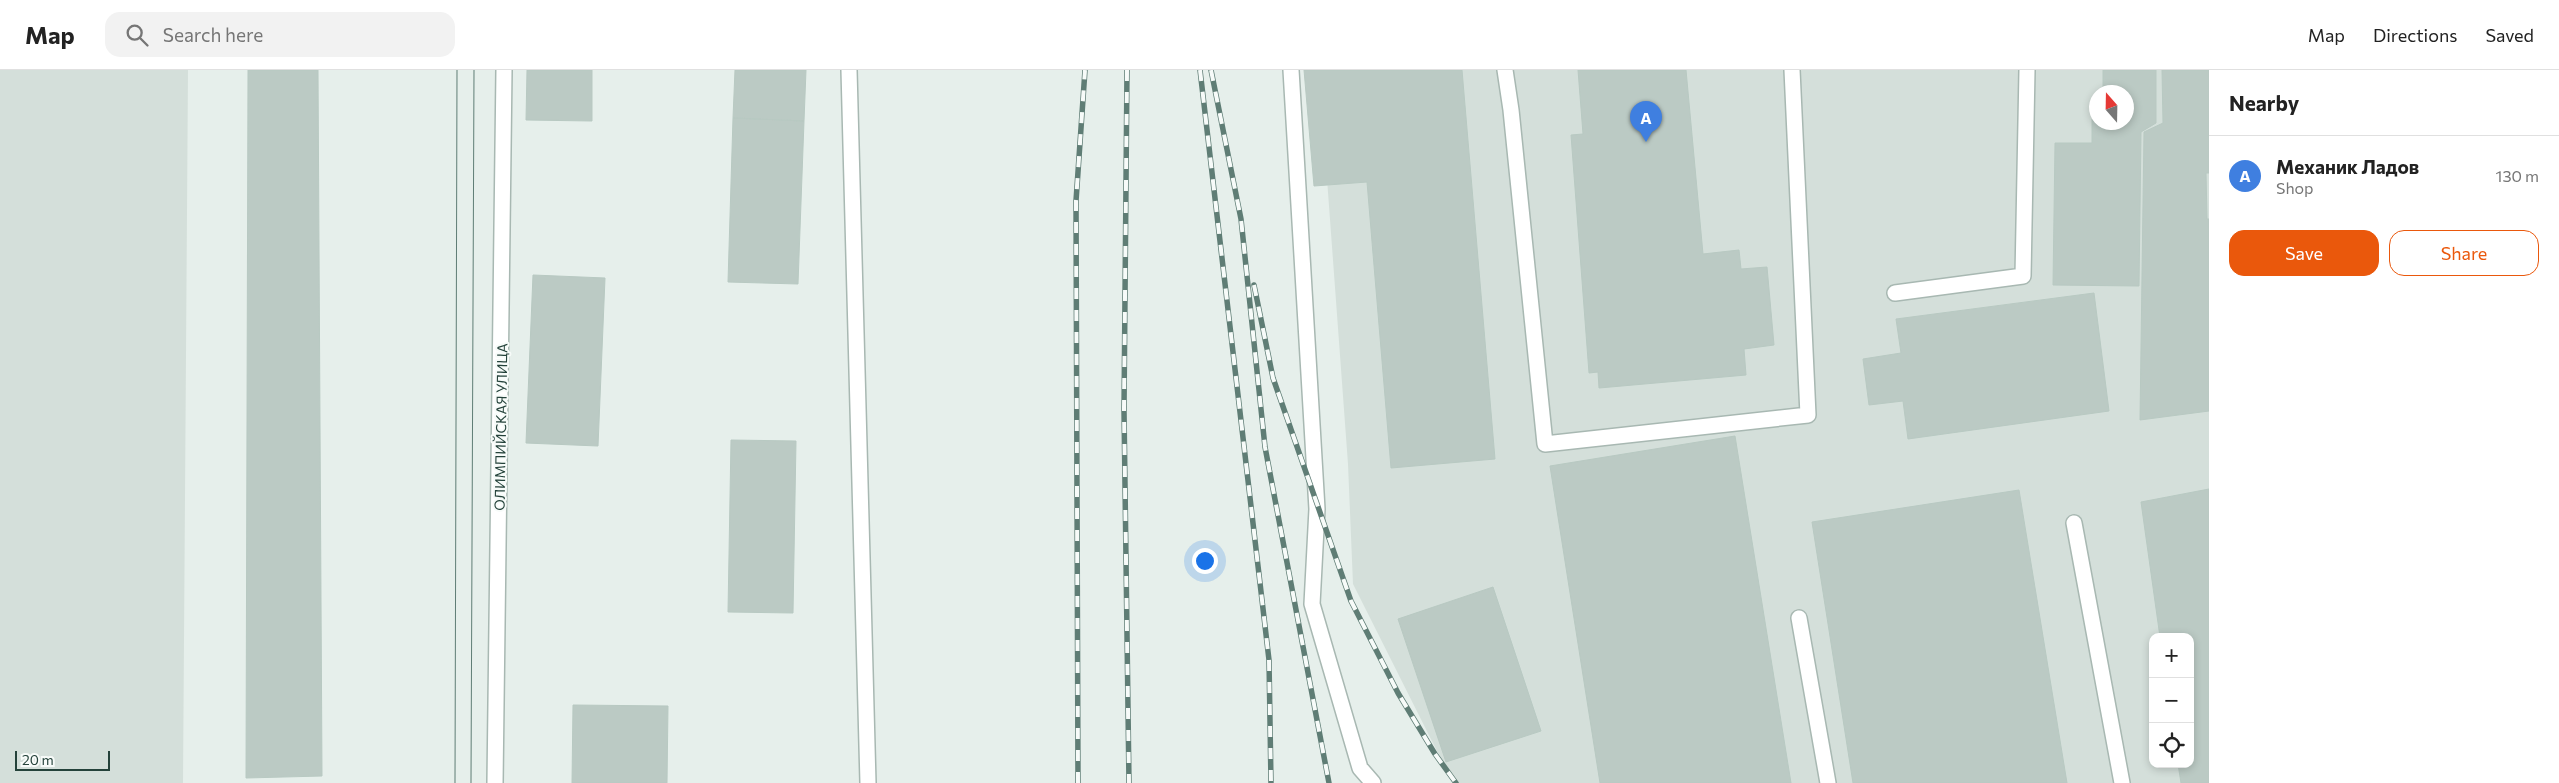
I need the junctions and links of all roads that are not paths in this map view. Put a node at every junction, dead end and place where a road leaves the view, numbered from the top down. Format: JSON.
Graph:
{"nodes":[{"id":1,"x":504,"y":70,"type":"edge"},
{"id":2,"x":849,"y":70,"type":"edge"},
{"id":3,"x":1291,"y":70,"type":"edge"},
{"id":4,"x":1505,"y":70,"type":"edge"},
{"id":5,"x":1792,"y":70,"type":"edge"},
{"id":6,"x":2027,"y":70,"type":"edge"},
{"id":7,"x":1895,"y":294,"type":"dead end"},
{"id":8,"x":2074,"y":523,"type":"dead end"},
{"id":9,"x":1799,"y":618,"type":"dead end"},
{"id":10,"x":495,"y":783,"type":"edge"},
{"id":11,"x":868,"y":783,"type":"edge"},
{"id":12,"x":1373,"y":783,"type":"edge"},
{"id":13,"x":1828,"y":783,"type":"edge"},
{"id":14,"x":2122,"y":783,"type":"edge"}],
"edges":[{"from":1,"to":10,"type":"street","name":"ОЛИМПИЙСКАЯ УЛИЦА"},
{"from":2,"to":11,"type":"street"},
{"from":3,"to":12,"type":"street"},
{"from":4,"to":5,"type":"street"},
{"from":6,"to":7,"type":"street"},
{"from":8,"to":14,"type":"street"},
{"from":9,"to":13,"type":"street"}]}
